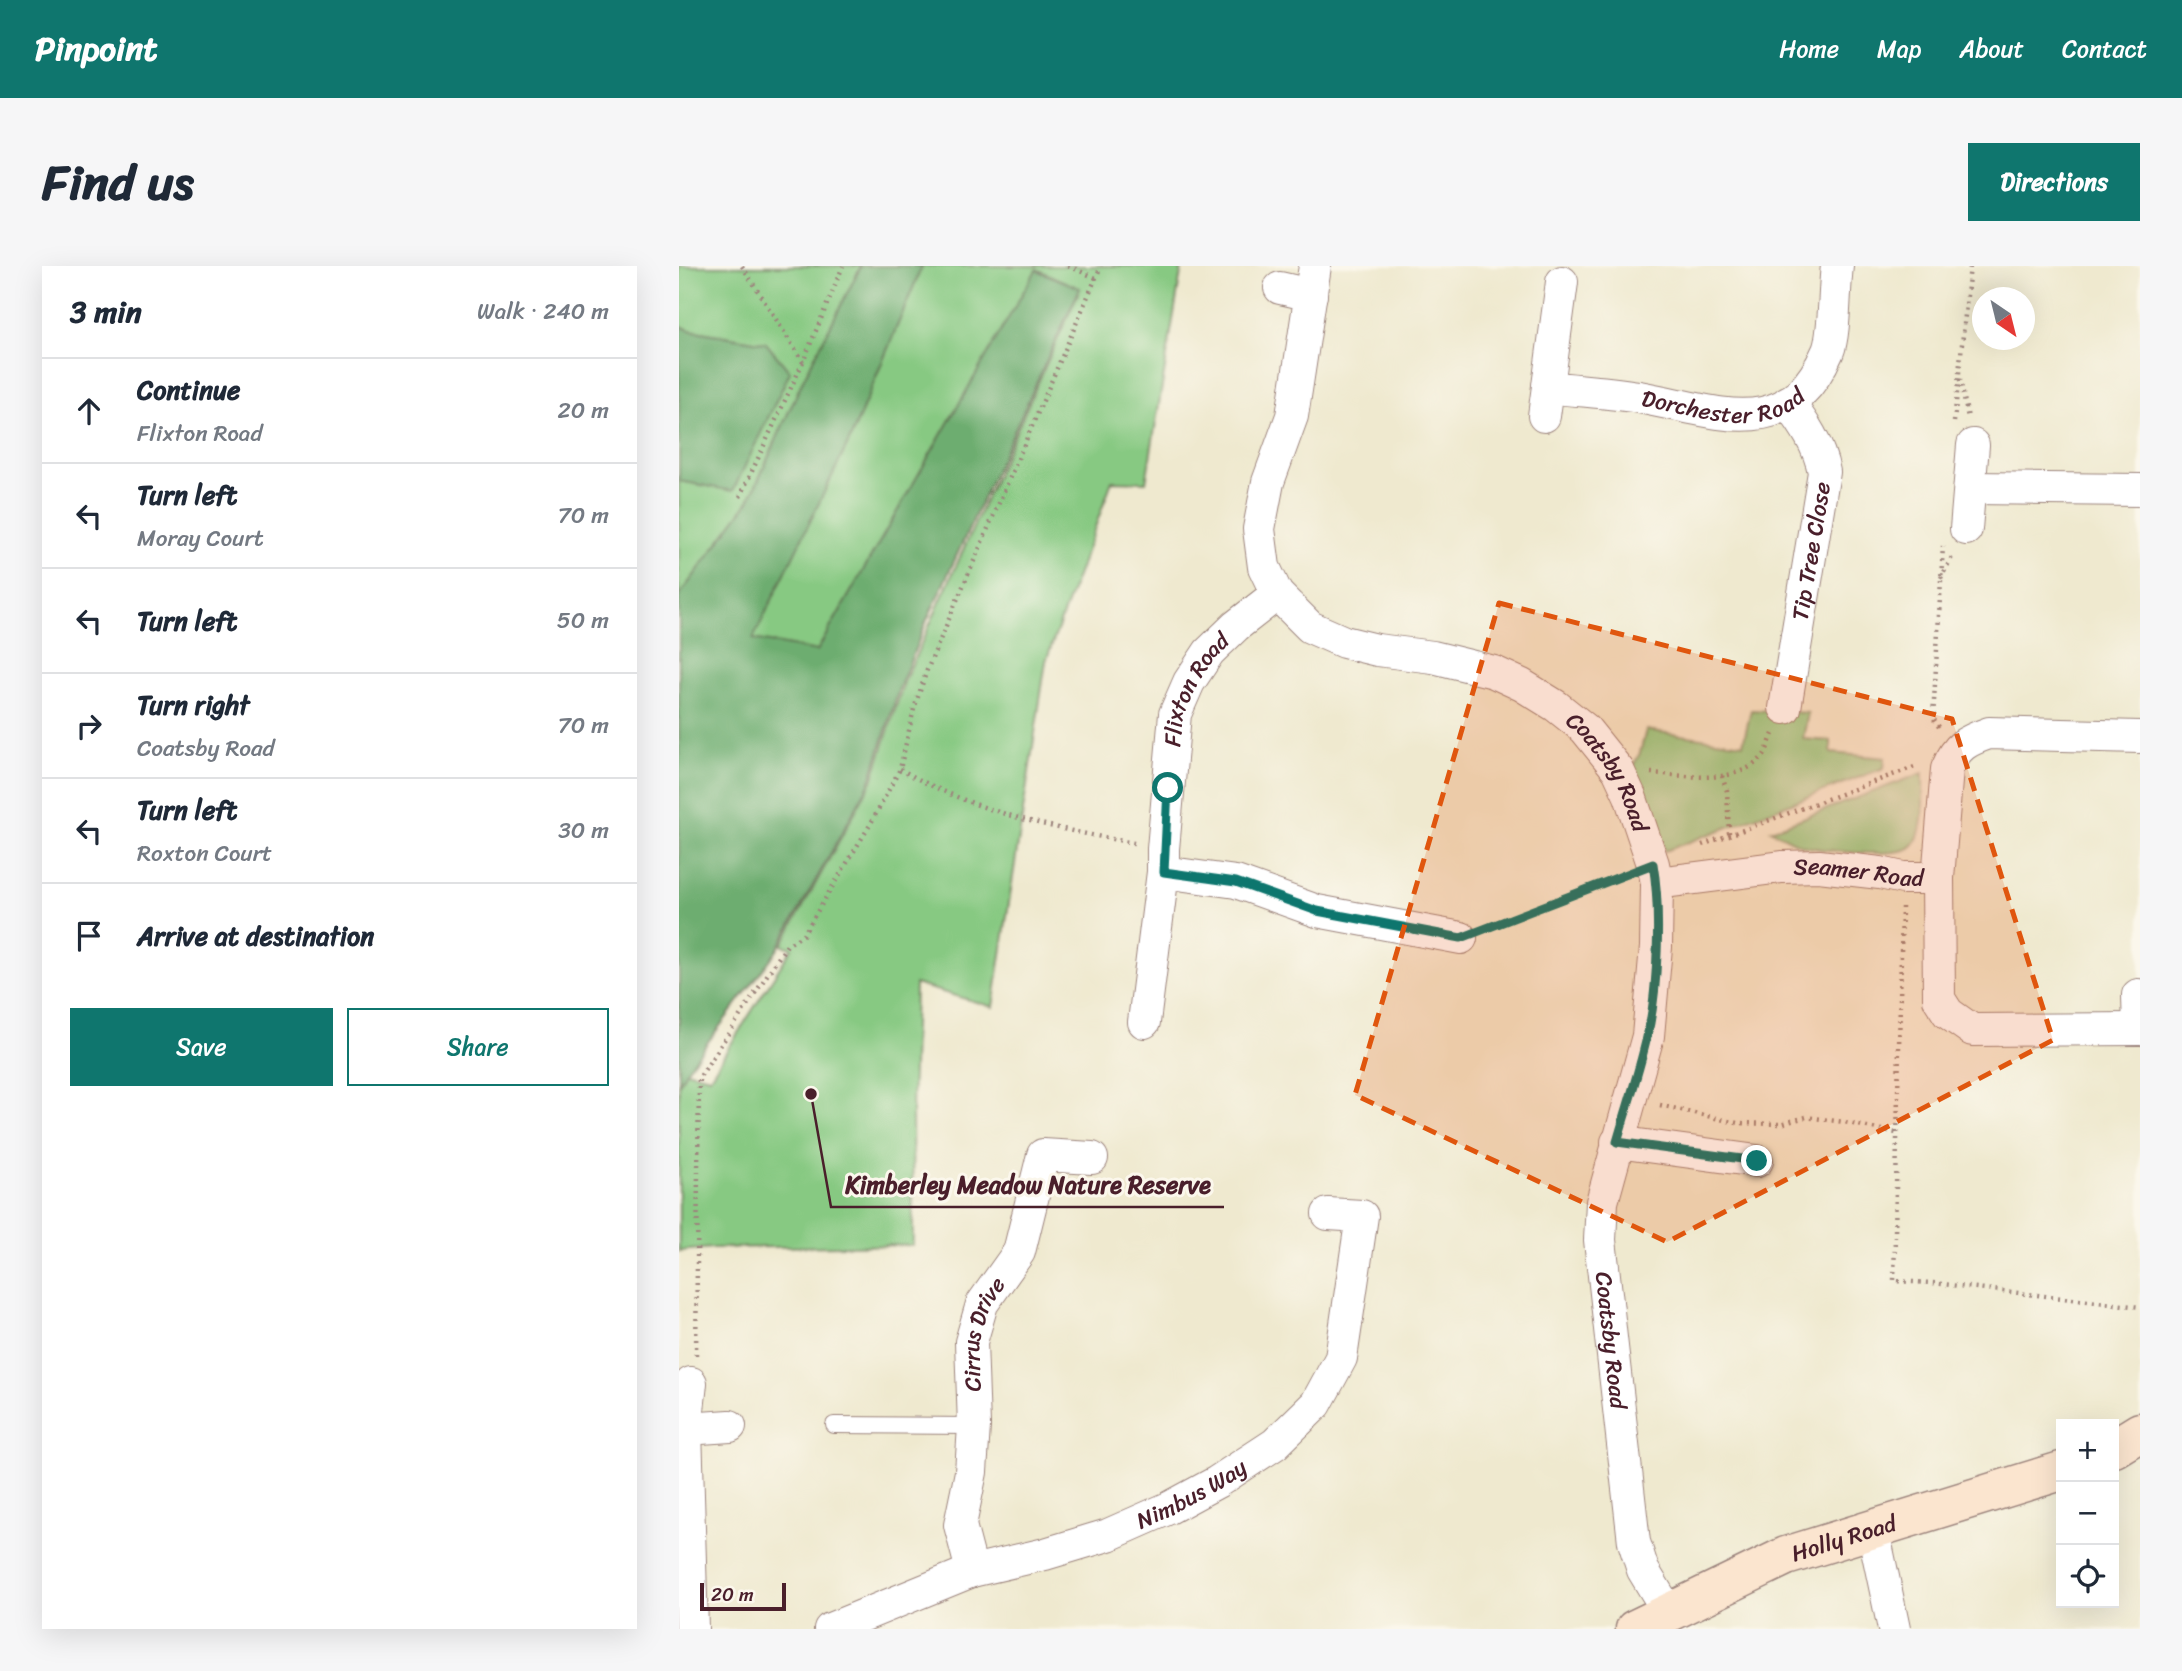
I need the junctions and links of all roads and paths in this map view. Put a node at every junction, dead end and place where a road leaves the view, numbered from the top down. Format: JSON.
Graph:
{"nodes":[{"id":1,"x":742,"y":266,"type":"edge"},
{"id":2,"x":843,"y":266,"type":"edge"},
{"id":3,"x":1068,"y":266,"type":"edge"},
{"id":4,"x":1101,"y":266,"type":"edge"},
{"id":5,"x":1837,"y":266,"type":"edge"},
{"id":6,"x":1566,"y":274,"type":"edge"},
{"id":7,"x":1097,"y":278,"type":"junction"},
{"id":8,"x":1313,"y":280,"type":"edge"},
{"id":9,"x":1280,"y":288,"type":"dead end"},
{"id":10,"x":803,"y":362,"type":"junction"},
{"id":11,"x":1959,"y":371,"type":"dead end"},
{"id":12,"x":1788,"y":402,"type":"junction"},
{"id":13,"x":1973,"y":445,"type":"joint"},
{"id":14,"x":1970,"y":488,"type":"junction"},
{"id":15,"x":2140,"y":490,"type":"edge"},
{"id":16,"x":740,"y":497,"type":"dead end"},
{"id":17,"x":1966,"y":529,"type":"dead end"},
{"id":18,"x":1277,"y":594,"type":"junction"},
{"id":19,"x":1935,"y":662,"type":"dead end"},
{"id":20,"x":1785,"y":708,"type":"joint"},
{"id":21,"x":2140,"y":737,"type":"edge"},
{"id":22,"x":1954,"y":752,"type":"junction"},
{"id":23,"x":900,"y":769,"type":"junction"},
{"id":24,"x":1618,"y":770,"type":"junction"},
{"id":25,"x":1722,"y":775,"type":"junction"},
{"id":26,"x":1729,"y":834,"type":"junction"},
{"id":27,"x":1163,"y":860,"type":"junction"},
{"id":28,"x":1655,"y":874,"type":"junction"},
{"id":29,"x":1903,"y":878,"type":"junction"},
{"id":30,"x":1938,"y":878,"type":"junction"},
{"id":31,"x":1461,"y":938,"type":"joint"},
{"id":32,"x":2139,"y":995,"type":"edge"},
{"id":33,"x":1144,"y":1022,"type":"dead end"},
{"id":34,"x":2139,"y":1029,"type":"edge"},
{"id":35,"x":1629,"y":1099,"type":"junction"},
{"id":36,"x":1896,"y":1133,"type":"junction"},
{"id":37,"x":1617,"y":1142,"type":"junction"},
{"id":38,"x":1092,"y":1158,"type":"dead end"},
{"id":39,"x":1757,"y":1161,"type":"dead end"},
{"id":40,"x":1328,"y":1214,"type":"dead end"},
{"id":41,"x":2140,"y":1307,"type":"edge"},
{"id":42,"x":687,"y":1390,"type":"edge"},
{"id":43,"x":834,"y":1425,"type":"dead end"},
{"id":44,"x":730,"y":1426,"type":"dead end"},
{"id":45,"x":974,"y":1426,"type":"junction"},
{"id":46,"x":686,"y":1429,"type":"junction"},
{"id":47,"x":2140,"y":1432,"type":"edge"},
{"id":48,"x":2119,"y":1445,"type":"edge"},
{"id":49,"x":2056,"y":1473,"type":"edge"},
{"id":50,"x":1873,"y":1530,"type":"junction"},
{"id":51,"x":972,"y":1571,"type":"junction"},
{"id":52,"x":684,"y":1583,"type":"edge"},
{"id":53,"x":1669,"y":1613,"type":"junction"},
{"id":54,"x":692,"y":1629,"type":"edge"},
{"id":55,"x":830,"y":1629,"type":"edge"},
{"id":56,"x":1635,"y":1629,"type":"edge"},
{"id":57,"x":1894,"y":1629,"type":"edge"}],
"edges":[{"from":1,"to":10,"type":"path"},
{"from":2,"to":10,"type":"path"},
{"from":3,"to":7,"type":"path"},
{"from":4,"to":7,"type":"path"},
{"from":5,"to":12,"type":"street","name":"Dorchester Road"},
{"from":6,"to":12,"type":"street","name":"Dorchester Road"},
{"from":7,"to":23,"type":"path"},
{"from":8,"to":9,"type":"street","name":"Coatsby Road"},
{"from":8,"to":18,"type":"street","name":"Coatsby Road"},
{"from":10,"to":16,"type":"path"},
{"from":11,"to":13,"type":"path"},
{"from":12,"to":20,"type":"street","name":"Tip Tree Close"},
{"from":13,"to":14,"type":"street"},
{"from":14,"to":15,"type":"street"},
{"from":14,"to":17,"type":"street"},
{"from":18,"to":24,"type":"street","name":"Coatsby Road"},
{"from":18,"to":27,"type":"street","name":"Flixton Road"},
{"from":19,"to":22,"type":"path"},
{"from":20,"to":25,"type":"path"},
{"from":21,"to":22,"type":"street"},
{"from":22,"to":26,"type":"path"},
{"from":22,"to":30,"type":"street"},
{"from":23,"to":27,"type":"path"},
{"from":23,"to":42,"type":"path"},
{"from":24,"to":25,"type":"path"},
{"from":24,"to":28,"type":"street","name":"Coatsby Road"},
{"from":25,"to":26,"type":"path"},
{"from":26,"to":28,"type":"path"},
{"from":27,"to":31,"type":"street"},
{"from":27,"to":33,"type":"street","name":"Flixton Road"},
{"from":28,"to":29,"type":"street","name":"Seamer Road"},
{"from":28,"to":31,"type":"path"},
{"from":28,"to":35,"type":"street","name":"Coatsby Road"},
{"from":29,"to":30,"type":"street","name":"Seamer Road"},
{"from":29,"to":36,"type":"path"},
{"from":30,"to":34,"type":"street","name":"Seamer Road"},
{"from":32,"to":34,"type":"street"},
{"from":35,"to":36,"type":"path"},
{"from":35,"to":37,"type":"street","name":"Coatsby Road"},
{"from":36,"to":41,"type":"path"},
{"from":37,"to":39,"type":"street"},
{"from":37,"to":53,"type":"street","name":"Coatsby Road"},
{"from":38,"to":45,"type":"street","name":"Cirrus Drive"},
{"from":40,"to":51,"type":"street","name":"Nimbus Way"},
{"from":42,"to":46,"type":"street"},
{"from":43,"to":45,"type":"lane"},
{"from":44,"to":46,"type":"street"},
{"from":45,"to":51,"type":"street","name":"Cirrus Drive"},
{"from":46,"to":52,"type":"street"},
{"from":47,"to":48,"type":"street"},
{"from":49,"to":50,"type":"street","name":"Holly Road"},
{"from":50,"to":53,"type":"street","name":"Holly Road"},
{"from":50,"to":57,"type":"street"},
{"from":51,"to":55,"type":"street","name":"Nimbus Way"},
{"from":52,"to":54,"type":"street"},
{"from":53,"to":56,"type":"street","name":"Holly Road"}]}
